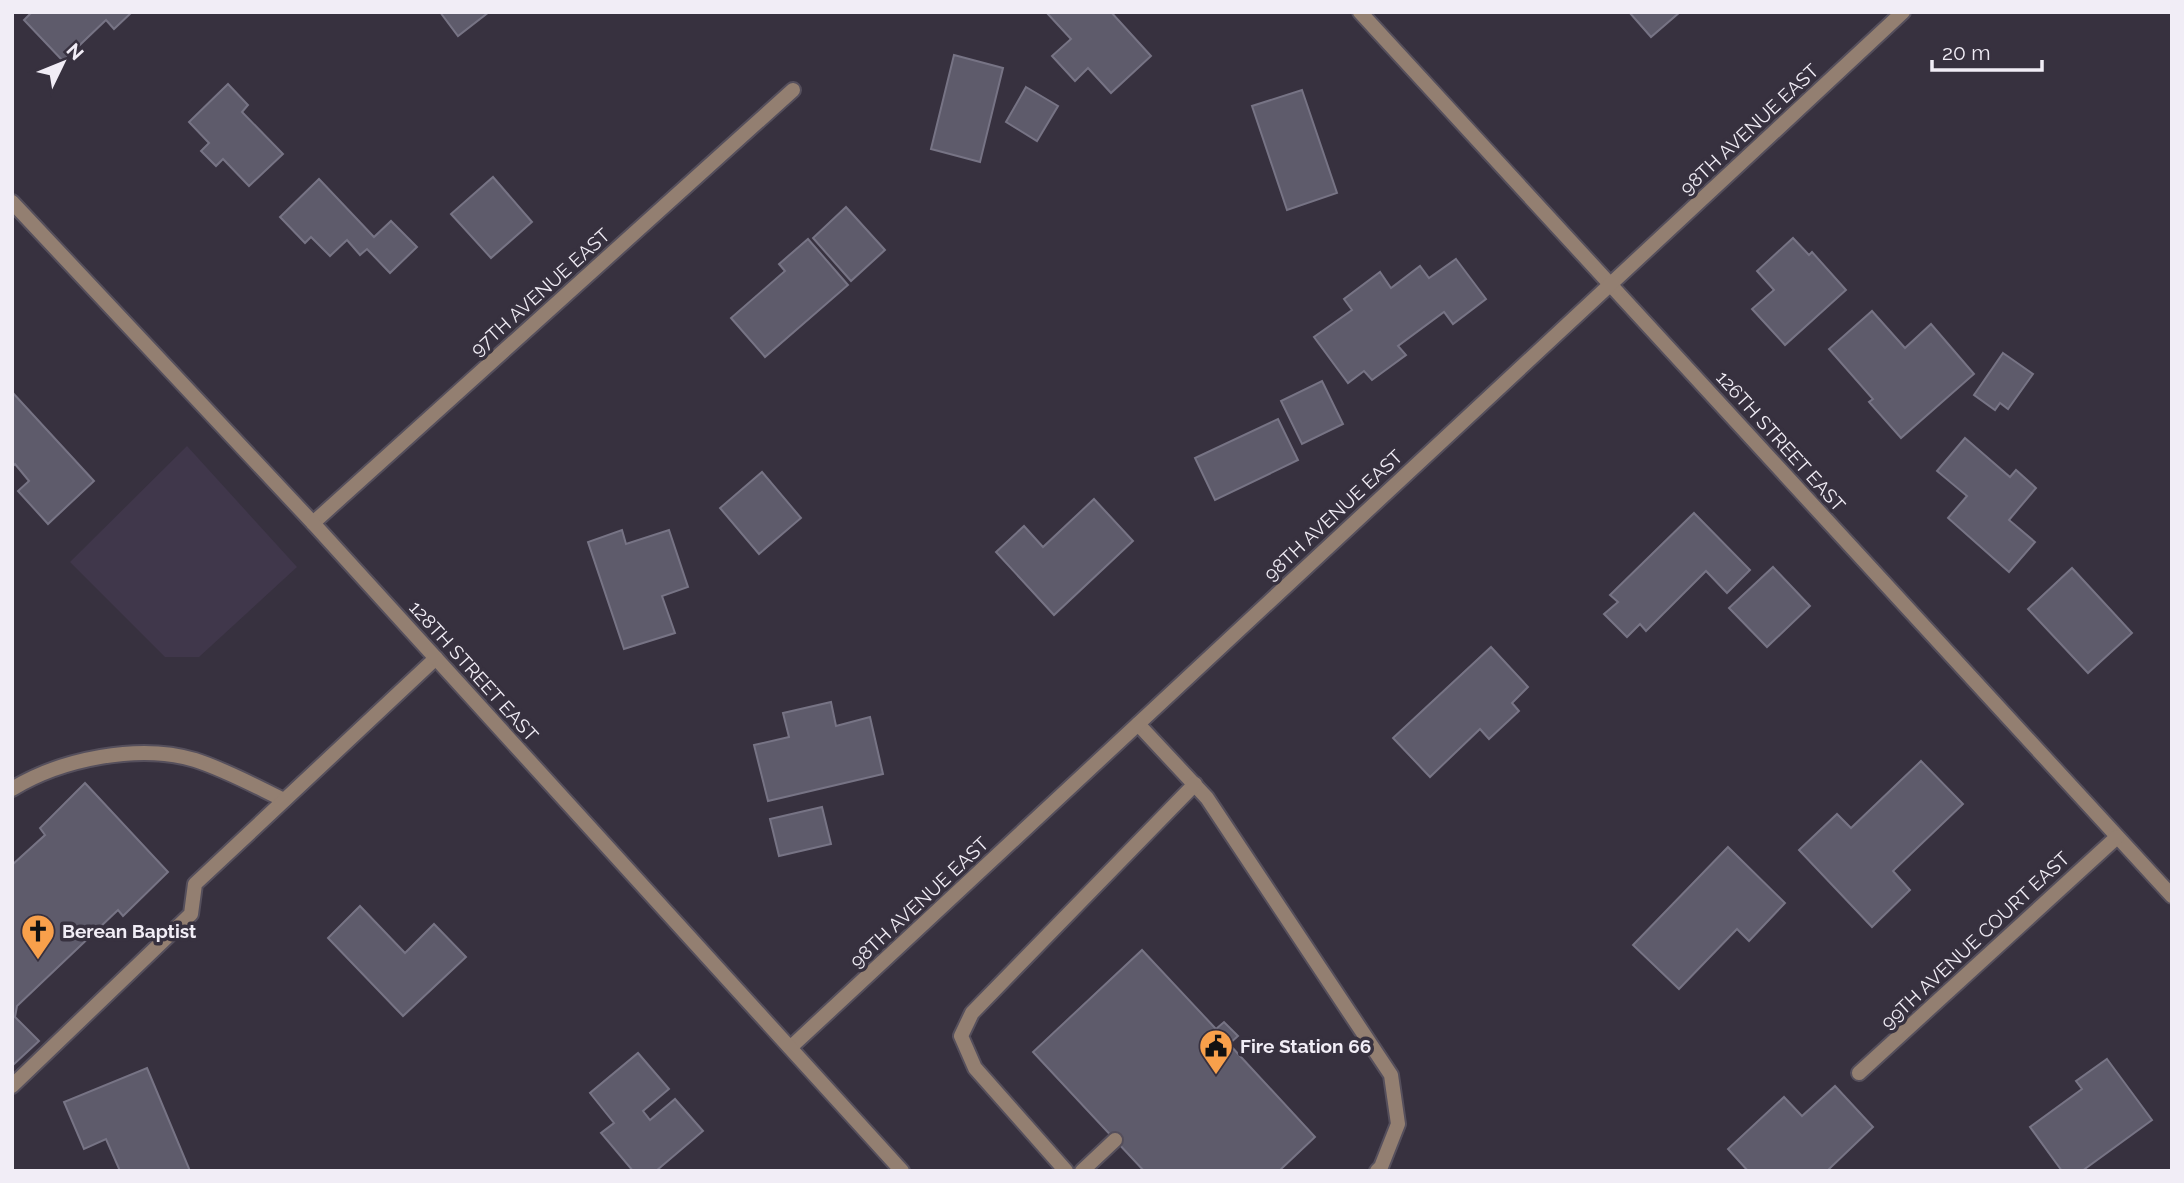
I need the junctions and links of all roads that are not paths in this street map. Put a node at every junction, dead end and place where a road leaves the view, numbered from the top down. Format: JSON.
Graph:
{"nodes":[{"id":1,"x":1360,"y":12,"type":"edge"},
{"id":2,"x":1903,"y":12,"type":"edge"},
{"id":3,"x":793,"y":90,"type":"dead end"},
{"id":4,"x":12,"y":202,"type":"edge"},
{"id":5,"x":1610,"y":283,"type":"junction"},
{"id":6,"x":313,"y":523,"type":"junction"},
{"id":7,"x":436,"y":657,"type":"junction"},
{"id":8,"x":1138,"y":724,"type":"junction"},
{"id":9,"x":1195,"y":784,"type":"junction"},
{"id":10,"x":12,"y":789,"type":"edge"},
{"id":11,"x":284,"y":800,"type":"junction"},
{"id":12,"x":2117,"y":837,"type":"junction"},
{"id":13,"x":2172,"y":896,"type":"edge"},
{"id":14,"x":791,"y":1047,"type":"junction"},
{"id":15,"x":1859,"y":1073,"type":"dead end"},
{"id":16,"x":12,"y":1086,"type":"edge"},
{"id":17,"x":1115,"y":1140,"type":"dead end"},
{"id":18,"x":901,"y":1171,"type":"edge"},
{"id":19,"x":1066,"y":1171,"type":"edge"},
{"id":20,"x":1082,"y":1171,"type":"edge"},
{"id":21,"x":1377,"y":1171,"type":"edge"}],
"edges":[{"from":1,"to":5,"type":"street","name":"126TH STREET EAST"},
{"from":2,"to":5,"type":"street","name":"98TH AVENUE EAST"},
{"from":3,"to":6,"type":"street","name":"97TH AVENUE EAST"},
{"from":4,"to":6,"type":"street","name":"128TH STREET EAST"},
{"from":5,"to":8,"type":"street","name":"98TH AVENUE EAST"},
{"from":5,"to":12,"type":"street","name":"126TH STREET EAST"},
{"from":6,"to":7,"type":"street","name":"128TH STREET EAST"},
{"from":7,"to":11,"type":"street"},
{"from":7,"to":14,"type":"street","name":"128TH STREET EAST"},
{"from":8,"to":9,"type":"street"},
{"from":8,"to":14,"type":"street","name":"98TH AVENUE EAST"},
{"from":9,"to":19,"type":"street"},
{"from":9,"to":21,"type":"street"},
{"from":10,"to":11,"type":"street"},
{"from":11,"to":16,"type":"street"},
{"from":12,"to":13,"type":"street","name":"126TH STREET EAST"},
{"from":12,"to":15,"type":"street","name":"99TH AVENUE COURT EAST"},
{"from":14,"to":18,"type":"street","name":"128TH STREET EAST"},
{"from":17,"to":20,"type":"street"}]}
